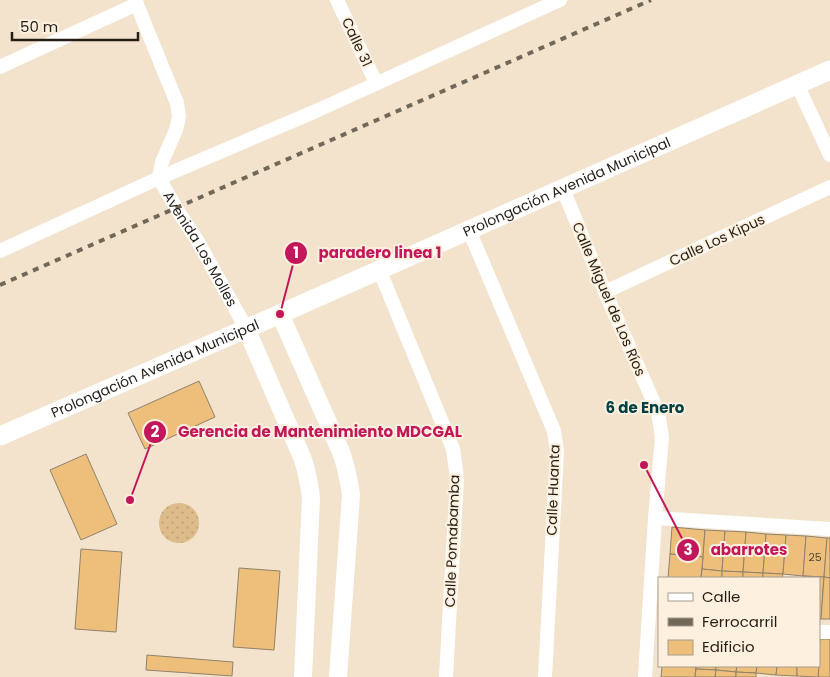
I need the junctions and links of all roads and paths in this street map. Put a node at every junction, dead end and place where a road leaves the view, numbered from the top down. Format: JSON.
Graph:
{"nodes":[{"id":1,"x":337,"y":0,"type":"edge"},
{"id":2,"x":560,"y":0,"type":"edge"},
{"id":3,"x":136,"y":2,"type":"edge"},
{"id":4,"x":0,"y":67,"type":"edge"},
{"id":5,"x":830,"y":70,"type":"edge"},
{"id":6,"x":376,"y":83,"type":"junction"},
{"id":7,"x":797,"y":84,"type":"junction"},
{"id":8,"x":830,"y":155,"type":"edge"},
{"id":9,"x":160,"y":178,"type":"junction"},
{"id":10,"x":830,"y":187,"type":"edge"},
{"id":11,"x":563,"y":189,"type":"junction"},
{"id":12,"x":469,"y":230,"type":"junction"},
{"id":13,"x":0,"y":251,"type":"edge"},
{"id":14,"x":379,"y":270,"type":"junction"},
{"id":15,"x":605,"y":292,"type":"junction"},
{"id":16,"x":280,"y":314,"type":"junction"},
{"id":17,"x":246,"y":328,"type":"junction"},
{"id":18,"x":0,"y":436,"type":"edge"},
{"id":19,"x":655,"y":518,"type":"junction"},
{"id":20,"x":830,"y":529,"type":"edge"},
{"id":21,"x":654,"y":622,"type":"edge"},
{"id":22,"x":302,"y":677,"type":"edge"},
{"id":23,"x":338,"y":677,"type":"edge"},
{"id":24,"x":446,"y":677,"type":"edge"},
{"id":25,"x":545,"y":677,"type":"edge"},
{"id":26,"x":645,"y":677,"type":"edge"}],
"edges":[{"from":1,"to":6,"type":"street","name":"Calle 31"},
{"from":2,"to":6,"type":"street"},
{"from":3,"to":4,"type":"street"},
{"from":3,"to":9,"type":"street","name":"Avenida Los Molles"},
{"from":5,"to":7,"type":"main road","name":"Prolongación Avenida Municipal"},
{"from":6,"to":9,"type":"street"},
{"from":7,"to":8,"type":"street"},
{"from":7,"to":11,"type":"main road","name":"Prolongación Avenida Municipal"},
{"from":9,"to":13,"type":"street"},
{"from":9,"to":17,"type":"street","name":"Avenida Los Molles"},
{"from":10,"to":15,"type":"street","name":"Calle Los Kipus"},
{"from":11,"to":12,"type":"main road","name":"Prolongación Avenida Municipal"},
{"from":11,"to":15,"type":"street","name":"Calle Miguel de Los Ríos"},
{"from":12,"to":14,"type":"main road","name":"Prolongación Avenida Municipal"},
{"from":12,"to":25,"type":"street","name":"Calle Huanta"},
{"from":14,"to":16,"type":"main road","name":"Prolongación Avenida Municipal"},
{"from":14,"to":24,"type":"street","name":"Calle Pomabamba"},
{"from":15,"to":19,"type":"street","name":"Calle Miguel de Los Ríos"},
{"from":16,"to":17,"type":"main road","name":"Prolongación Avenida Municipal"},
{"from":16,"to":23,"type":"street"},
{"from":17,"to":18,"type":"main road","name":"Prolongación Avenida Municipal"},
{"from":17,"to":22,"type":"street","name":"Avenida Los Molles"},
{"from":19,"to":20,"type":"street"},
{"from":19,"to":21,"type":"street","name":"Calle Miguel de Los Ríos"},
{"from":21,"to":26,"type":"street","name":"Calle Miguel de Los Ríos"}]}
